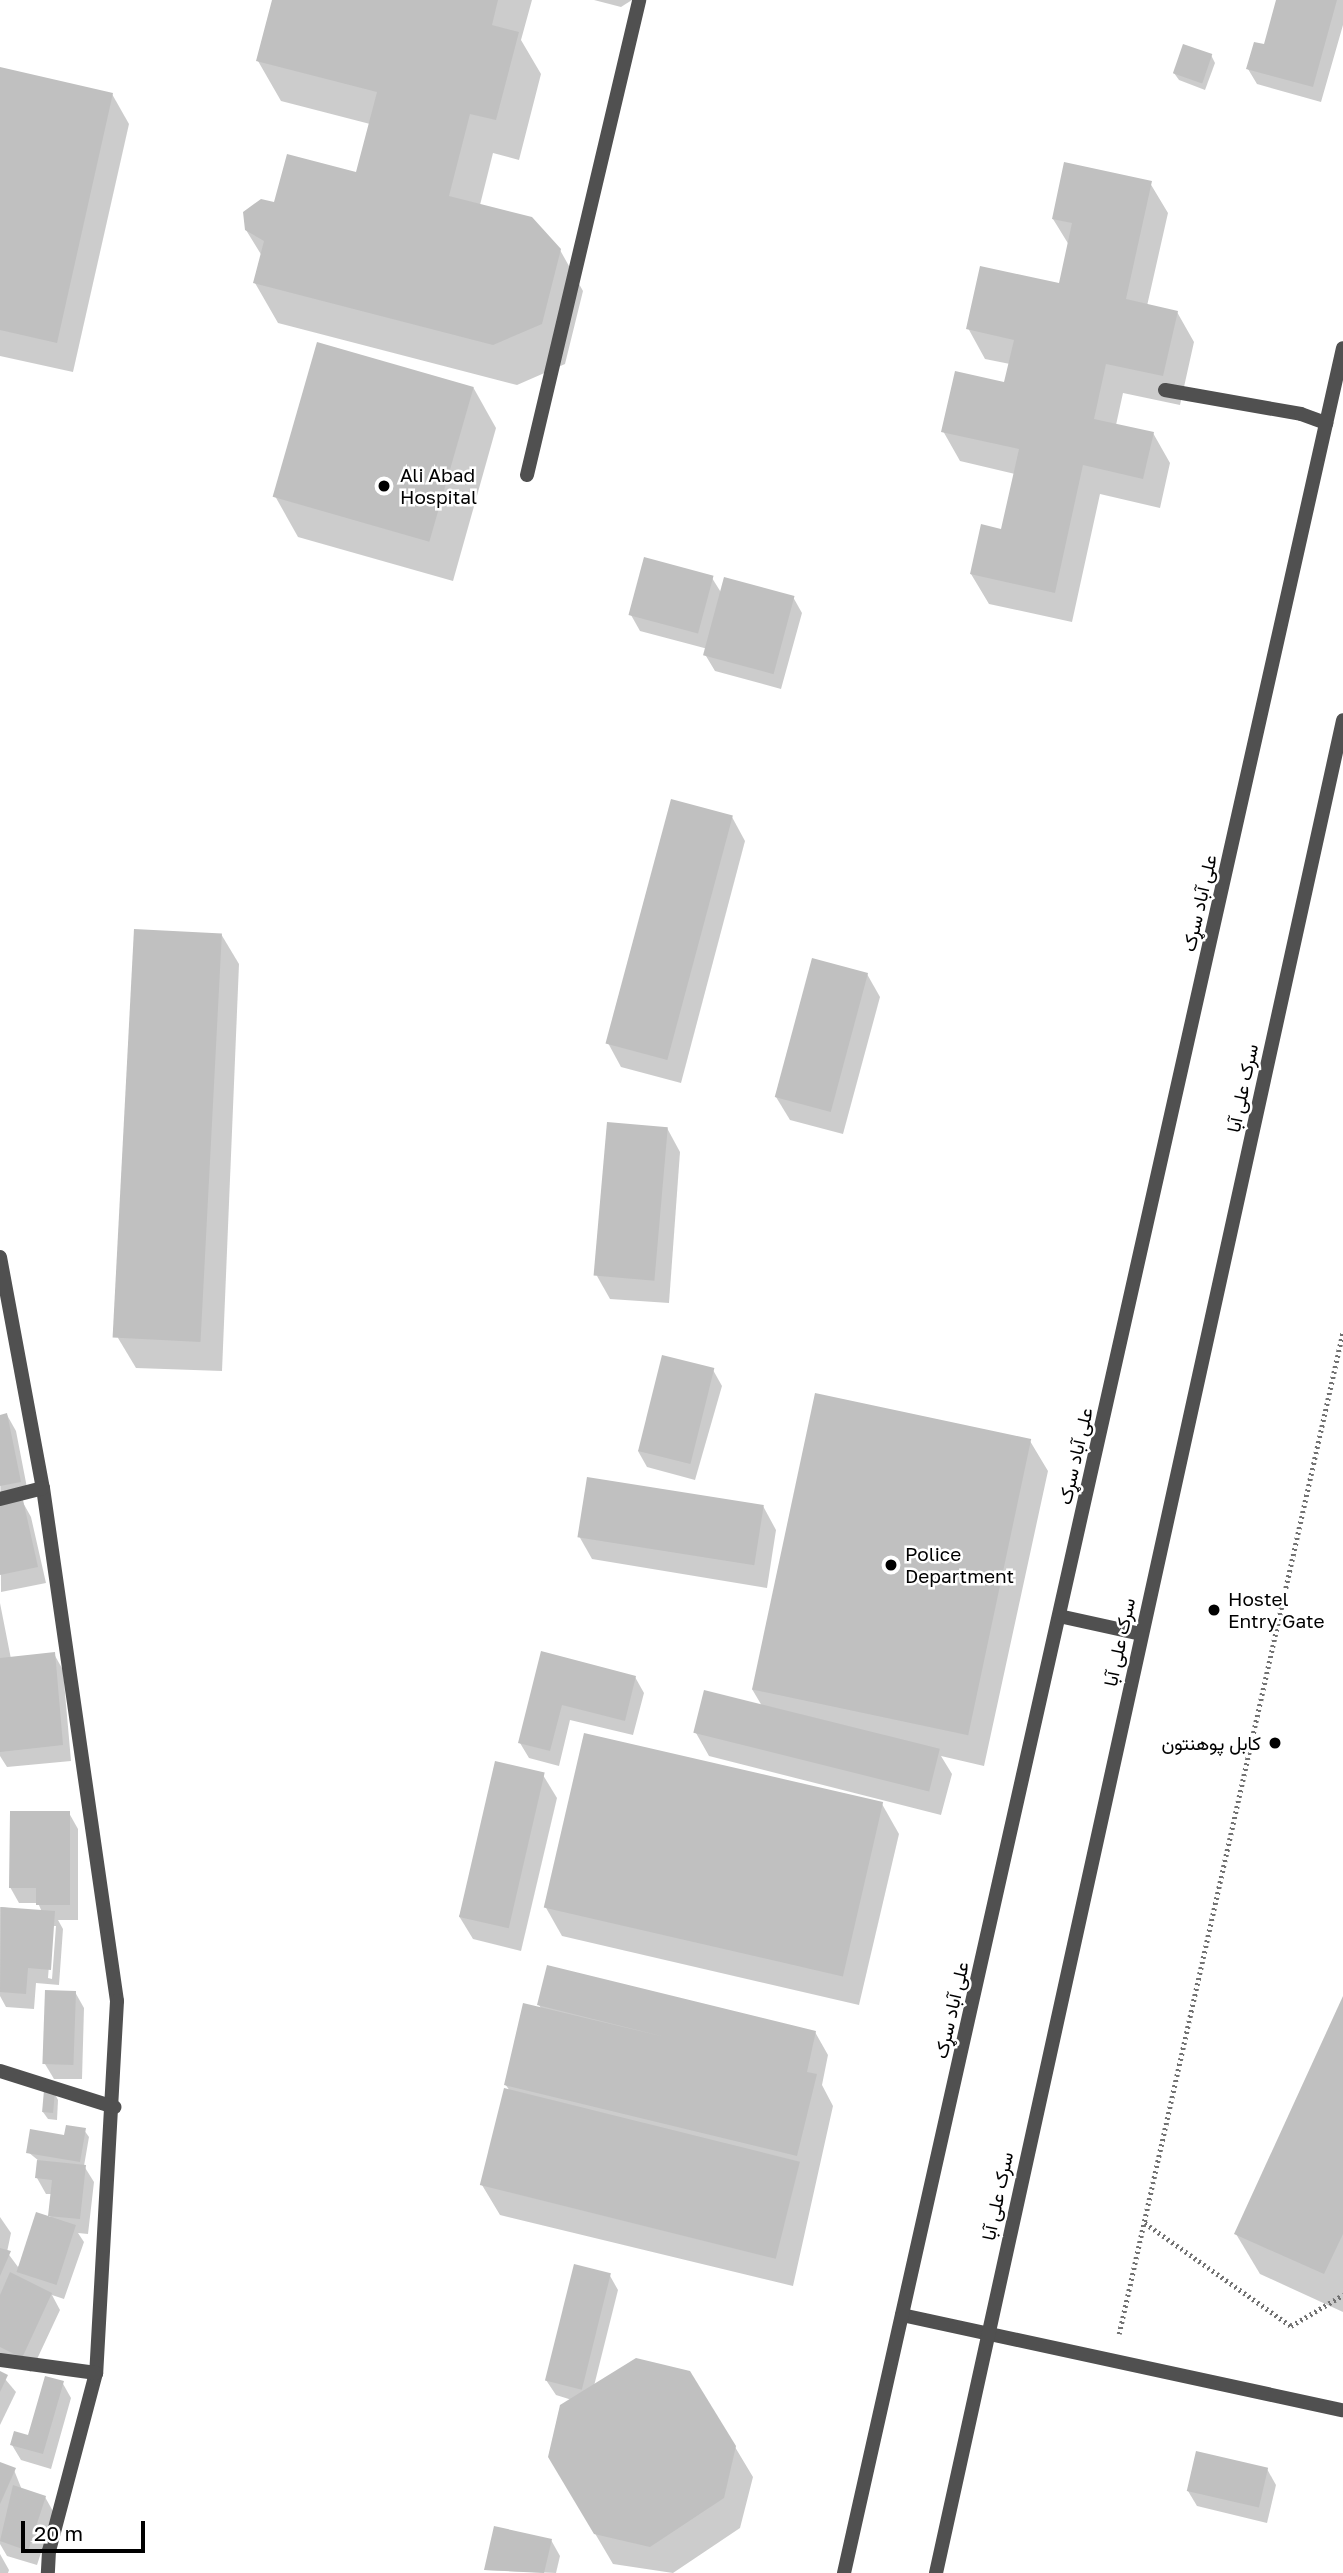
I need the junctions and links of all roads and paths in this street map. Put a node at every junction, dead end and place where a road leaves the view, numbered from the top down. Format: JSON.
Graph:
{"nodes":[{"id":1,"x":639,"y":0,"type":"edge"},
{"id":2,"x":1343,"y":348,"type":"edge"},
{"id":3,"x":1165,"y":390,"type":"dead end"},
{"id":4,"x":1326,"y":423,"type":"junction"},
{"id":5,"x":527,"y":475,"type":"dead end"},
{"id":6,"x":1343,"y":720,"type":"edge"},
{"id":7,"x":0,"y":1257,"type":"edge"},
{"id":8,"x":1343,"y":1331,"type":"edge"},
{"id":9,"x":43,"y":1488,"type":"junction"},
{"id":10,"x":0,"y":1499,"type":"edge"},
{"id":11,"x":1059,"y":1616,"type":"junction"},
{"id":12,"x":1141,"y":1634,"type":"junction"},
{"id":13,"x":0,"y":2071,"type":"edge"},
{"id":14,"x":114,"y":2107,"type":"junction"},
{"id":15,"x":1144,"y":2222,"type":"junction"},
{"id":16,"x":1343,"y":2295,"type":"edge"},
{"id":17,"x":902,"y":2315,"type":"junction"},
{"id":18,"x":987,"y":2332,"type":"junction"},
{"id":19,"x":1113,"y":2359,"type":"junction"},
{"id":20,"x":0,"y":2360,"type":"edge"},
{"id":21,"x":96,"y":2373,"type":"junction"},
{"id":22,"x":1343,"y":2410,"type":"edge"},
{"id":23,"x":48,"y":2573,"type":"edge"},
{"id":24,"x":844,"y":2573,"type":"edge"},
{"id":25,"x":936,"y":2573,"type":"edge"}],
"edges":[{"from":1,"to":5,"type":"street"},
{"from":2,"to":4,"type":"street","name":"علی آباد سړک"},
{"from":3,"to":4,"type":"street"},
{"from":4,"to":11,"type":"street","name":"علی آباد سړک"},
{"from":6,"to":12,"type":"street","name":"سرک علی آبا"},
{"from":7,"to":9,"type":"street"},
{"from":8,"to":15,"type":"path"},
{"from":9,"to":10,"type":"street"},
{"from":9,"to":14,"type":"street"},
{"from":11,"to":12,"type":"street"},
{"from":11,"to":17,"type":"street","name":"علی آباد سړک"},
{"from":12,"to":18,"type":"street","name":"سرک علی آبا"},
{"from":13,"to":14,"type":"street"},
{"from":14,"to":21,"type":"street"},
{"from":15,"to":16,"type":"path"},
{"from":15,"to":19,"type":"path"},
{"from":17,"to":18,"type":"street"},
{"from":17,"to":24,"type":"street","name":"علی آباد سړک"},
{"from":18,"to":19,"type":"street"},
{"from":18,"to":25,"type":"street","name":"سرک علی آبا"},
{"from":19,"to":22,"type":"street"},
{"from":20,"to":21,"type":"street"},
{"from":21,"to":23,"type":"street"}]}
